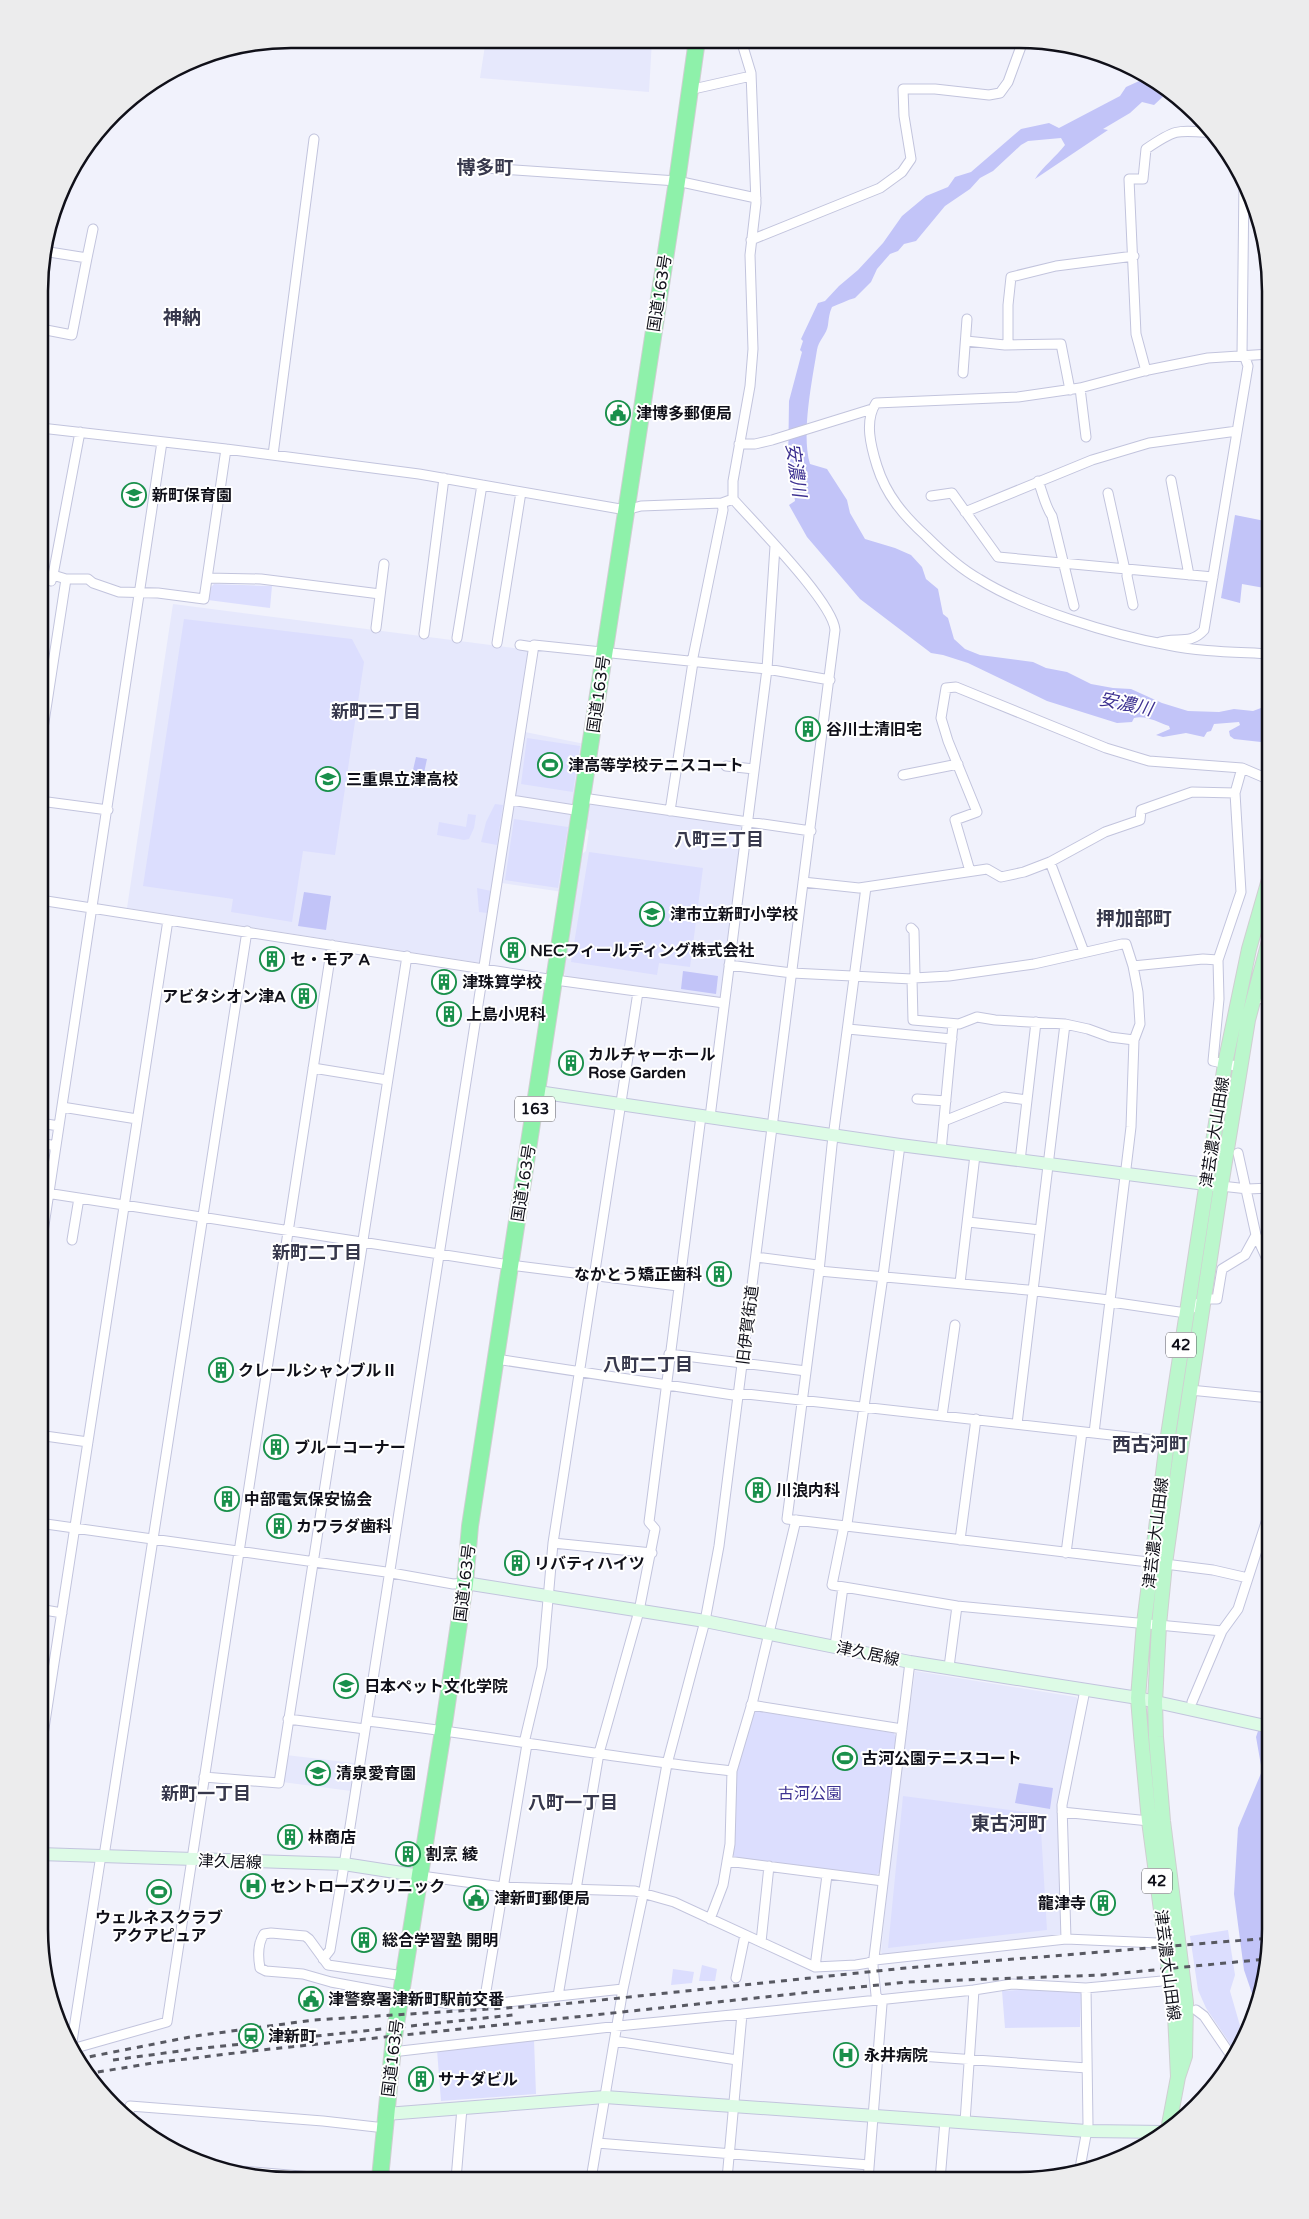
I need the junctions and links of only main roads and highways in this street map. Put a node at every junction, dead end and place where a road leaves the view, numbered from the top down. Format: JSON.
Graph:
{"nodes":[{"id":1,"x":696,"y":48,"type":"edge"},
{"id":2,"x":1262,"y":905,"type":"edge"},
{"id":3,"x":1262,"y":970,"type":"edge"},
{"id":4,"x":1178,"y":2078,"type":"junction"},
{"id":5,"x":1170,"y":2119,"type":"edge"},
{"id":6,"x":381,"y":2172,"type":"edge"}],
"edges":[{"from":1,"to":6,"type":"highway","name":"国道163号","number":"163"},
{"from":2,"to":4,"type":"main road","name":"津芸濃大山田線","number":"42"},
{"from":3,"to":4,"type":"main road","name":"津芸濃大山田線","number":"42"},
{"from":4,"to":5,"type":"main road","name":"津芸濃大山田線","number":"42"}]}
